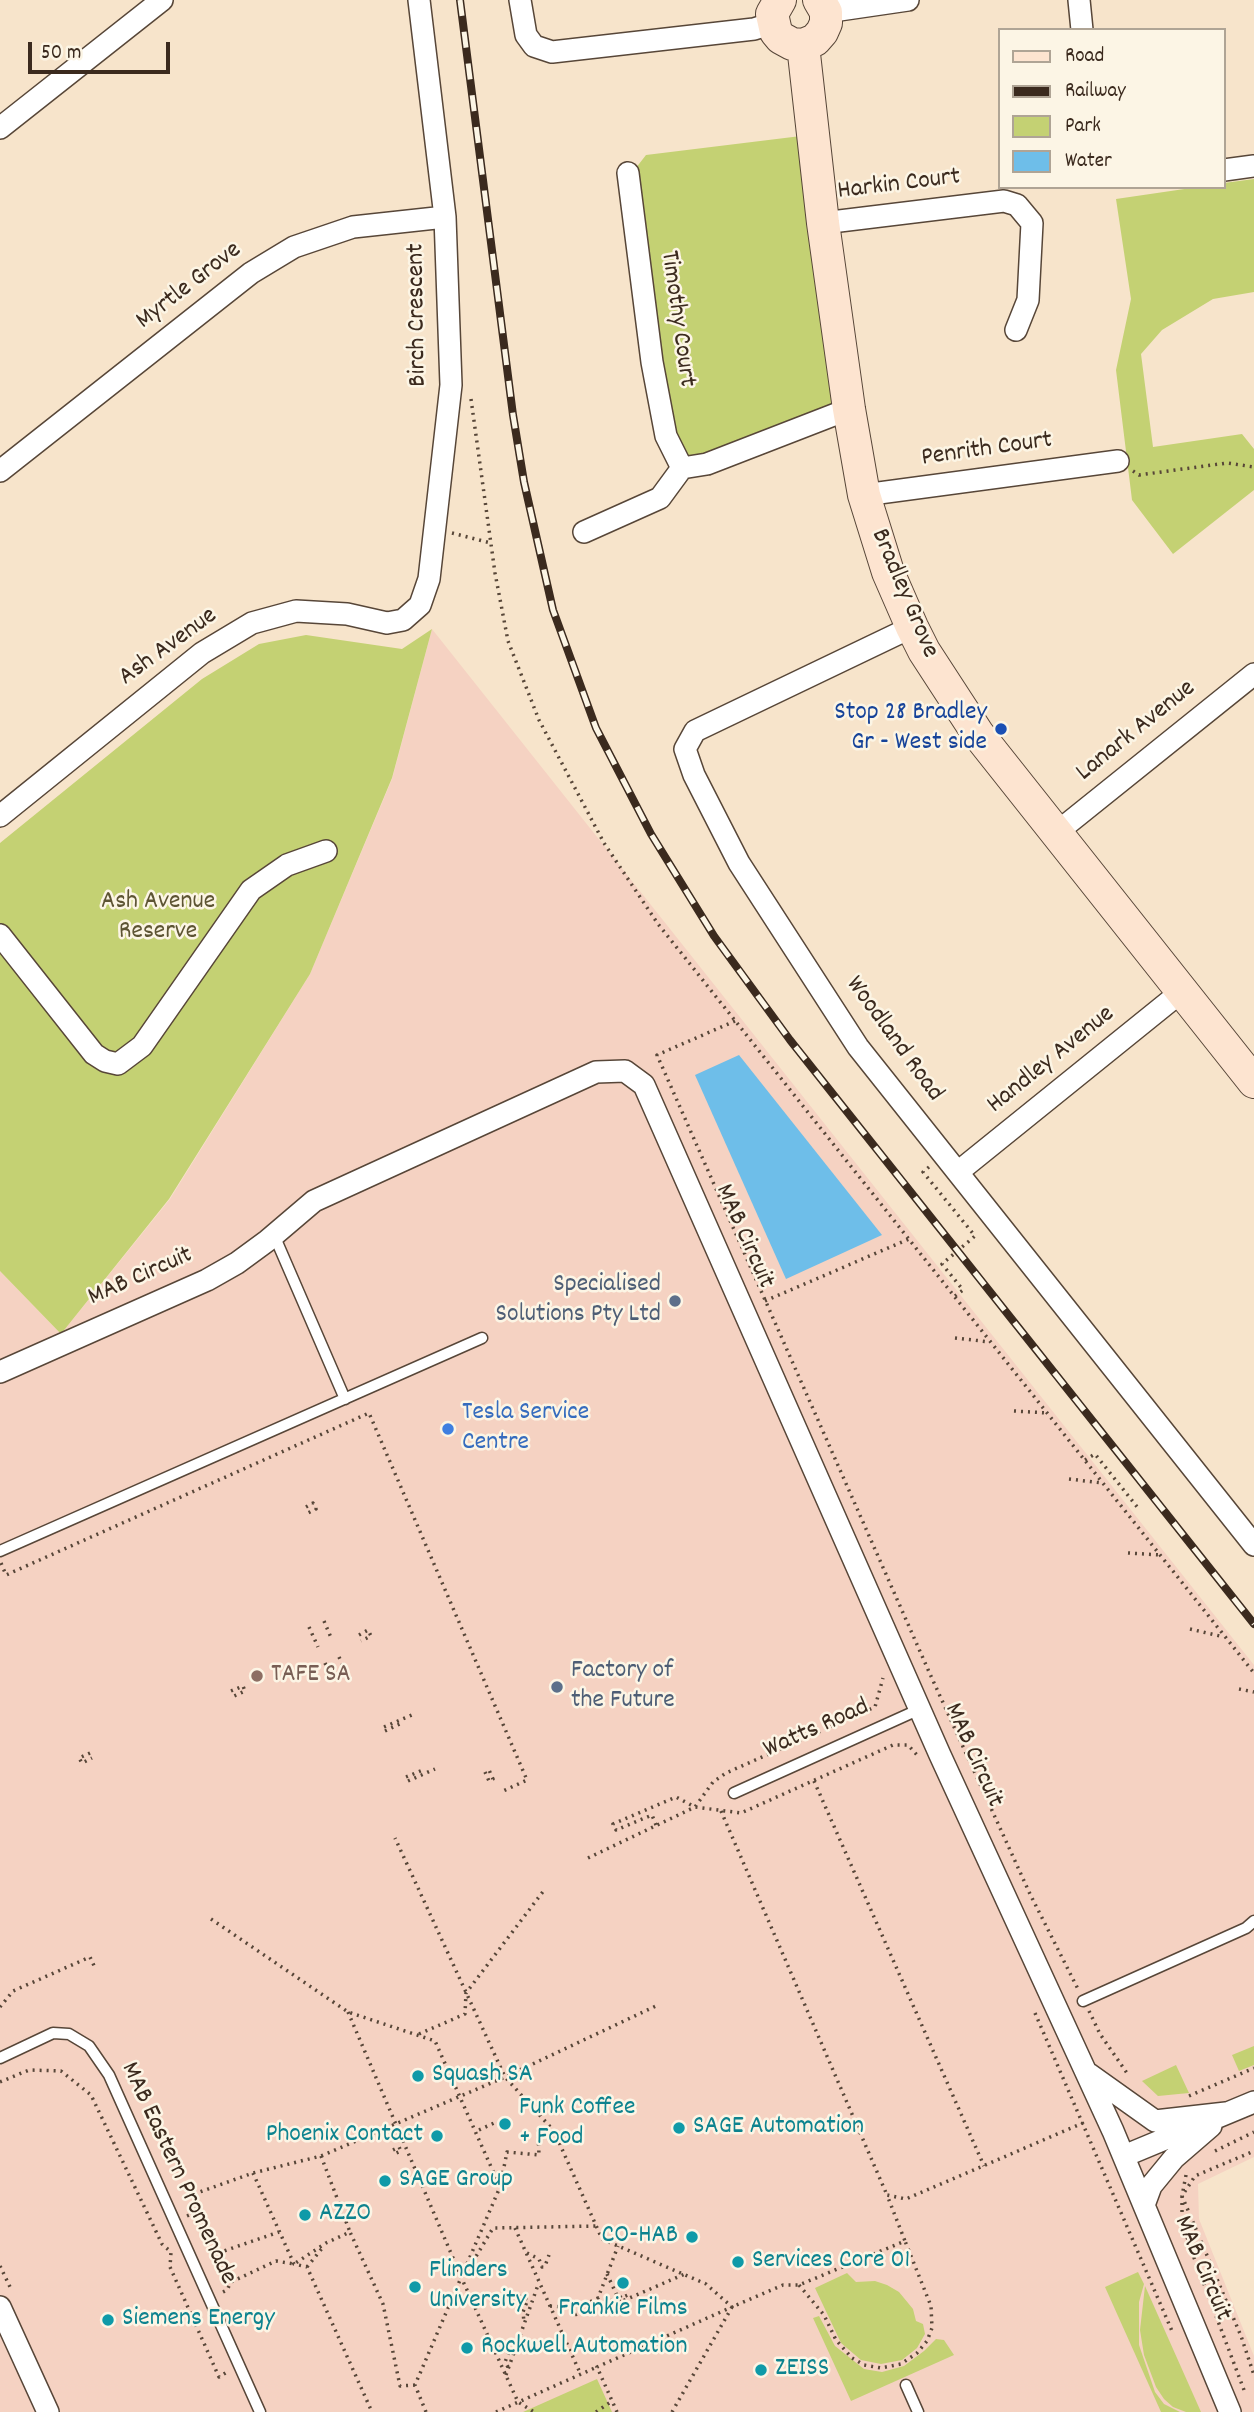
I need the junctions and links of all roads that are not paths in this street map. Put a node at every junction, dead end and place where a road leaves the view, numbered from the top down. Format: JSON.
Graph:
{"nodes":[{"id":1,"x":162,"y":0,"type":"edge"},
{"id":2,"x":419,"y":0,"type":"edge"},
{"id":3,"x":520,"y":0,"type":"edge"},
{"id":4,"x":908,"y":0,"type":"edge"},
{"id":5,"x":1079,"y":0,"type":"edge"},
{"id":6,"x":822,"y":6,"type":"edge"},
{"id":7,"x":776,"y":12,"type":"edge"},
{"id":8,"x":1082,"y":28,"type":"edge"},
{"id":9,"x":803,"y":45,"type":"junction"},
{"id":10,"x":0,"y":128,"type":"edge"},
{"id":11,"x":1254,"y":166,"type":"edge"},
{"id":12,"x":1226,"y":170,"type":"edge"},
{"id":13,"x":628,"y":173,"type":"dead end"},
{"id":14,"x":445,"y":217,"type":"junction"},
{"id":15,"x":823,"y":223,"type":"junction"},
{"id":16,"x":1016,"y":330,"type":"dead end"},
{"id":17,"x":849,"y":409,"type":"junction"},
{"id":18,"x":1118,"y":461,"type":"road end"},
{"id":19,"x":681,"y":468,"type":"junction"},
{"id":20,"x":0,"y":471,"type":"edge"},
{"id":21,"x":864,"y":495,"type":"junction"},
{"id":22,"x":584,"y":532,"type":"dead end"},
{"id":23,"x":404,"y":620,"type":"joint"},
{"id":24,"x":912,"y":627,"type":"junction"},
{"id":25,"x":1254,"y":674,"type":"edge"},
{"id":26,"x":0,"y":816,"type":"edge"},
{"id":27,"x":1056,"y":833,"type":"junction"},
{"id":28,"x":326,"y":851,"type":"dead end"},
{"id":29,"x":0,"y":934,"type":"edge"},
{"id":30,"x":1181,"y":992,"type":"junction"},
{"id":31,"x":1254,"y":1082,"type":"edge"},
{"id":32,"x":957,"y":1172,"type":"junction"},
{"id":33,"x":274,"y":1236,"type":"junction"},
{"id":34,"x":482,"y":1338,"type":"dead end"},
{"id":35,"x":0,"y":1372,"type":"edge"},
{"id":36,"x":345,"y":1399,"type":"junction"},
{"id":37,"x":1254,"y":1545,"type":"edge"},
{"id":38,"x":0,"y":1551,"type":"edge"},
{"id":39,"x":920,"y":1709,"type":"junction"},
{"id":40,"x":734,"y":1793,"type":"dead end"},
{"id":41,"x":1254,"y":1921,"type":"edge"},
{"id":42,"x":1083,"y":2001,"type":"road end"},
{"id":43,"x":0,"y":2058,"type":"edge"},
{"id":44,"x":1086,"y":2072,"type":"junction"},
{"id":45,"x":1254,"y":2102,"type":"edge"},
{"id":46,"x":1226,"y":2113,"type":"junction"},
{"id":47,"x":1124,"y":2156,"type":"junction"},
{"id":48,"x":1144,"y":2205,"type":"junction"},
{"id":49,"x":0,"y":2306,"type":"edge"},
{"id":50,"x":906,"y":2385,"type":"dead end"},
{"id":51,"x":1239,"y":2406,"type":"edge"},
{"id":52,"x":48,"y":2412,"type":"edge"},
{"id":53,"x":260,"y":2412,"type":"edge"},
{"id":54,"x":918,"y":2412,"type":"edge"}],
"edges":[{"from":1,"to":10,"type":"street"},
{"from":2,"to":14,"type":"street","name":"Birch Crescent"},
{"from":3,"to":7,"type":"street"},
{"from":4,"to":6,"type":"street"},
{"from":5,"to":8,"type":"street"},
{"from":6,"to":9,"type":"street"},
{"from":7,"to":9,"type":"street"},
{"from":9,"to":15,"type":"street","name":"Bradley Grove"},
{"from":11,"to":12,"type":"street"},
{"from":13,"to":19,"type":"street","name":"Timothy Court"},
{"from":14,"to":20,"type":"street","name":"Myrtle Grove"},
{"from":14,"to":23,"type":"street","name":"Birch Crescent"},
{"from":15,"to":16,"type":"street","name":"Harkin Court"},
{"from":15,"to":17,"type":"street","name":"Bradley Grove"},
{"from":17,"to":19,"type":"street"},
{"from":17,"to":21,"type":"street","name":"Bradley Grove"},
{"from":18,"to":21,"type":"street","name":"Penrith Court"},
{"from":19,"to":22,"type":"street"},
{"from":21,"to":24,"type":"street","name":"Bradley Grove"},
{"from":23,"to":26,"type":"street","name":"Ash Avenue"},
{"from":24,"to":27,"type":"street","name":"Bradley Grove"},
{"from":24,"to":32,"type":"street","name":"Woodland Road"},
{"from":25,"to":27,"type":"street","name":"Lanark Avenue"},
{"from":27,"to":30,"type":"street","name":"Bradley Grove"},
{"from":28,"to":29,"type":"street"},
{"from":30,"to":31,"type":"street","name":"Bradley Grove"},
{"from":30,"to":32,"type":"street","name":"Handley Avenue"},
{"from":32,"to":37,"type":"street","name":"Woodland Road"},
{"from":33,"to":35,"type":"street","name":"MAB Circuit"},
{"from":33,"to":36,"type":"lane"},
{"from":33,"to":39,"type":"street","name":"MAB Circuit"},
{"from":34,"to":36,"type":"lane"},
{"from":36,"to":38,"type":"lane"},
{"from":39,"to":40,"type":"lane","name":"Watts Road"},
{"from":39,"to":44,"type":"street","name":"MAB Circuit"},
{"from":41,"to":42,"type":"lane"},
{"from":43,"to":53,"type":"lane","name":"MAB Eastern Promenade"},
{"from":44,"to":46,"type":"street"},
{"from":44,"to":47,"type":"street","name":"MAB Circuit"},
{"from":45,"to":46,"type":"street"},
{"from":46,"to":47,"type":"street"},
{"from":46,"to":48,"type":"street"},
{"from":47,"to":48,"type":"street","name":"MAB Circuit"},
{"from":48,"to":51,"type":"street","name":"MAB Circuit"},
{"from":49,"to":52,"type":"street"},
{"from":50,"to":54,"type":"lane"}]}
